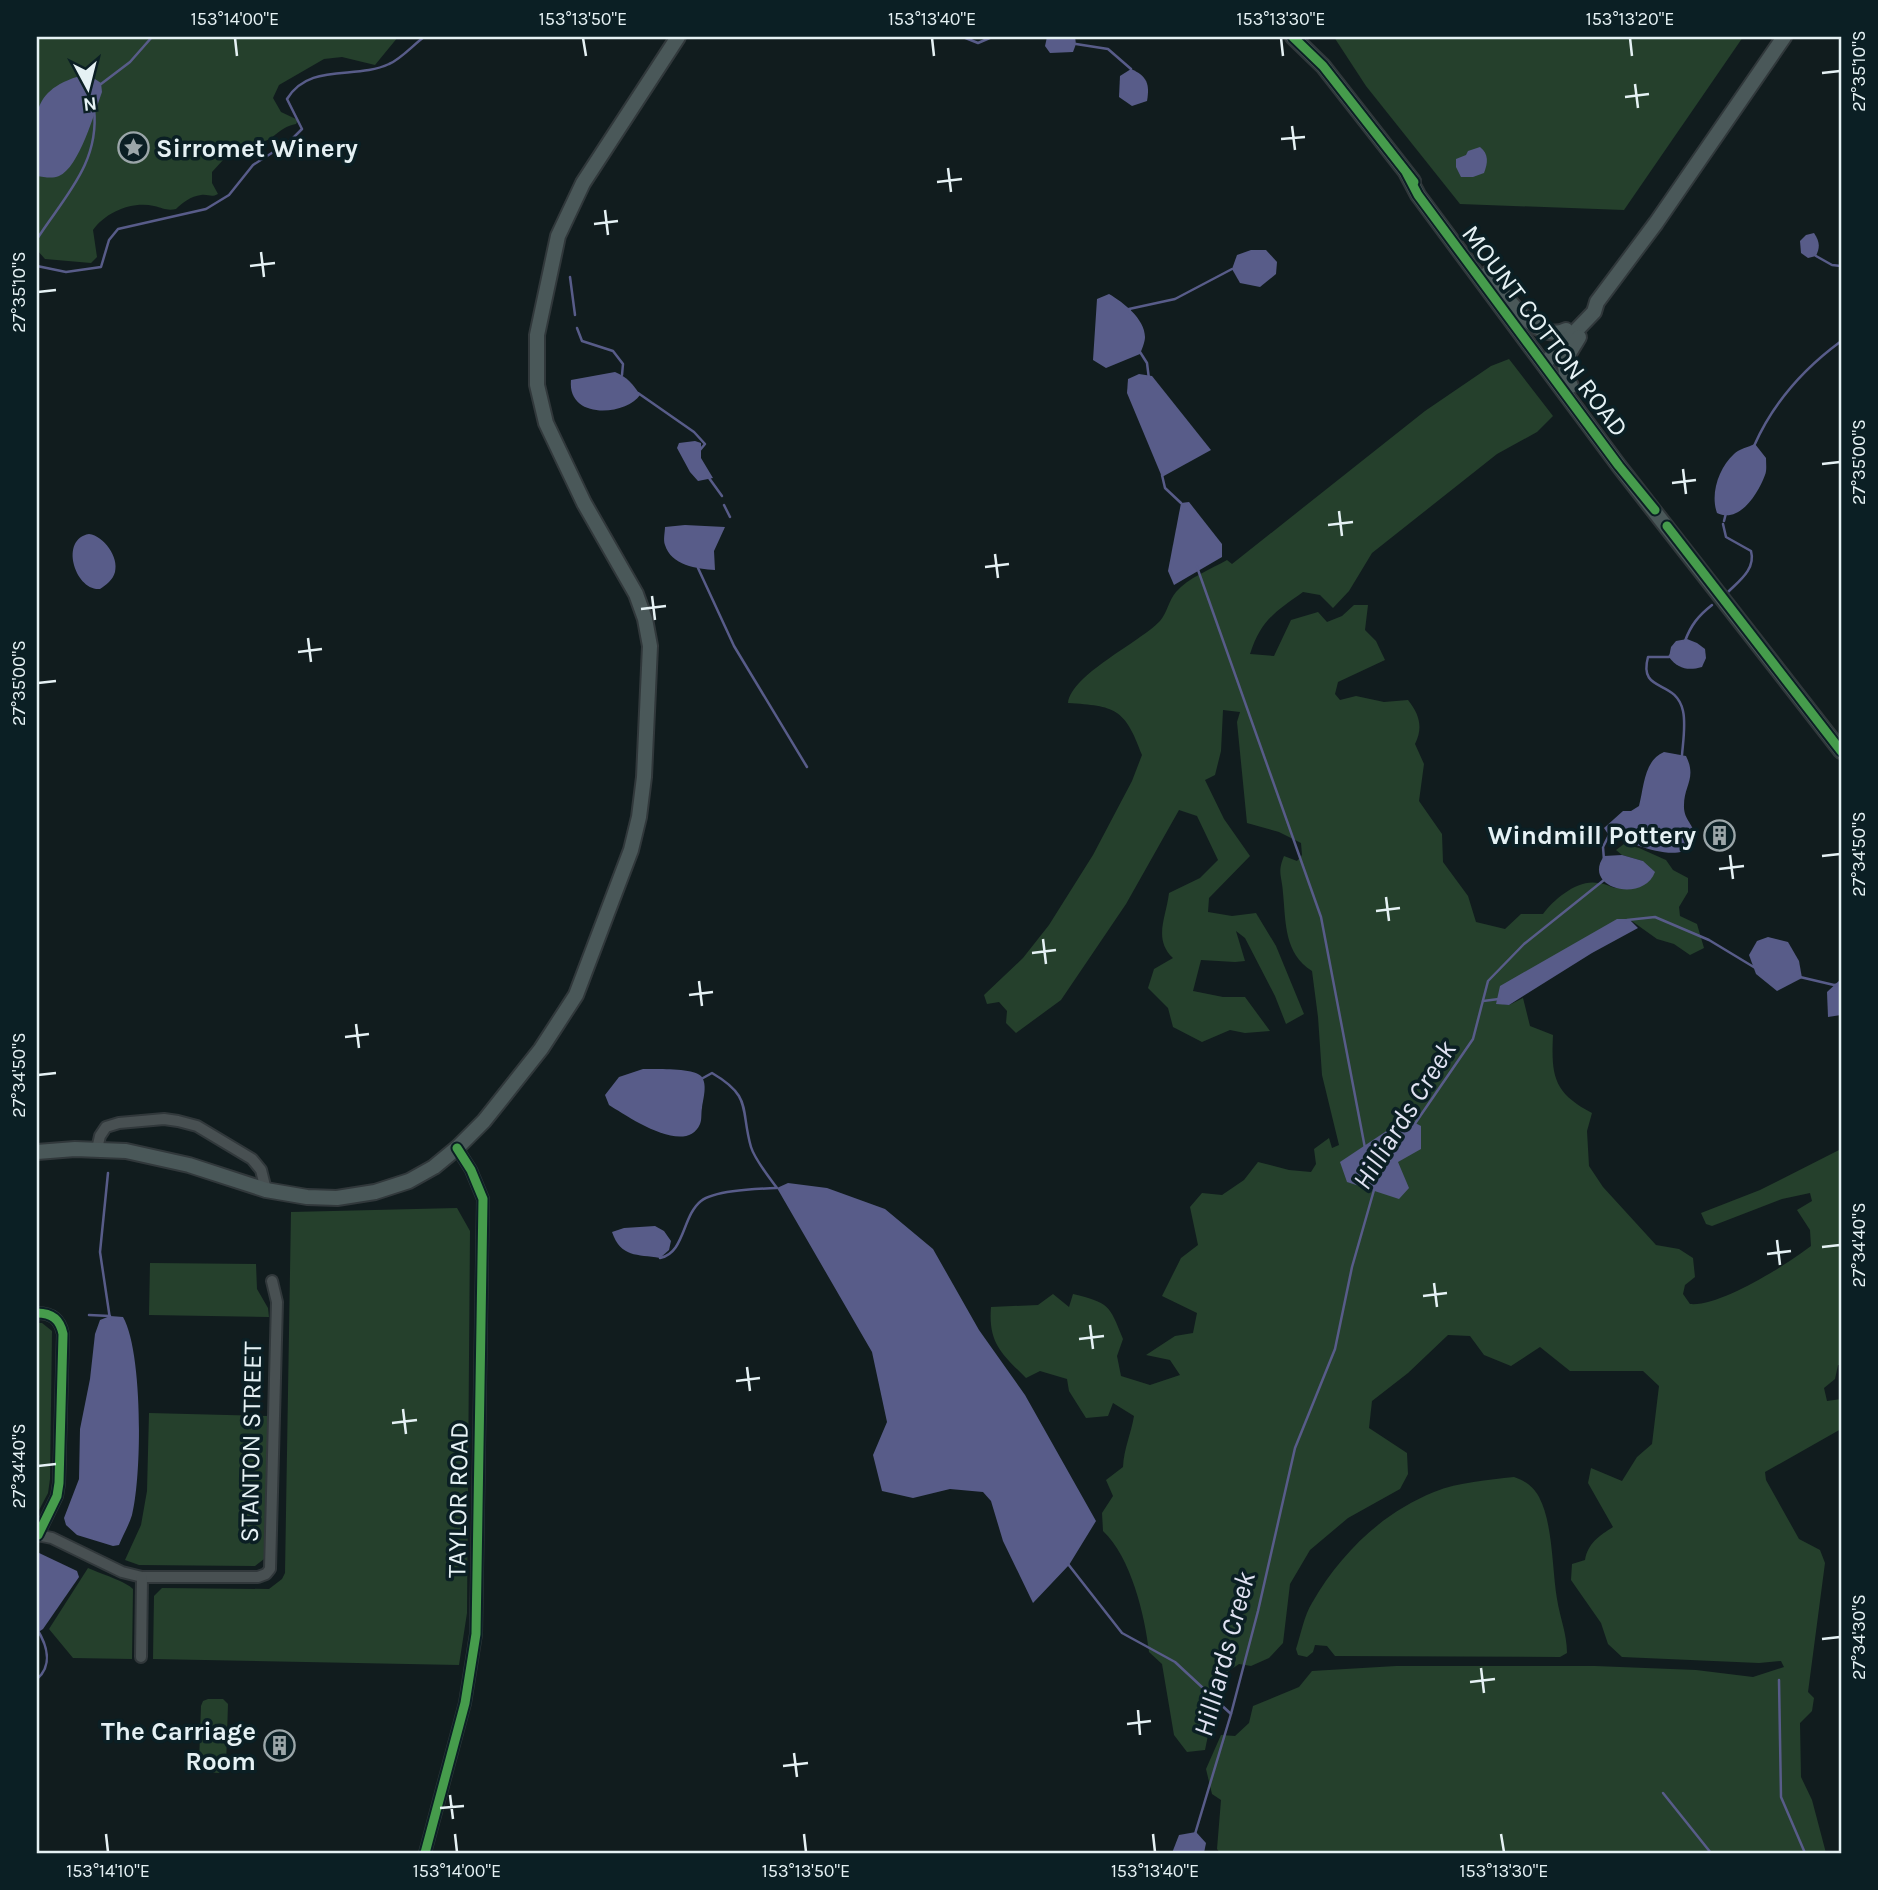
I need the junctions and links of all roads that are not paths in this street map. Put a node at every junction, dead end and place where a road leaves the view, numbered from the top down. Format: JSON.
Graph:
{"nodes":[{"id":1,"x":678,"y":37,"type":"edge"},
{"id":2,"x":1293,"y":37,"type":"edge"},
{"id":3,"x":1784,"y":37,"type":"edge"},
{"id":4,"x":1407,"y":174,"type":"junction"},
{"id":5,"x":1487,"y":274,"type":"junction"},
{"id":6,"x":1595,"y":307,"type":"junction"},
{"id":7,"x":1566,"y":330,"type":"junction"},
{"id":8,"x":1545,"y":358,"type":"junction"},
{"id":9,"x":1571,"y":386,"type":"junction"},
{"id":10,"x":1655,"y":510,"type":"junction"},
{"id":11,"x":1841,"y":751,"type":"edge"},
{"id":12,"x":457,"y":1148,"type":"junction"},
{"id":13,"x":97,"y":1149,"type":"junction"},
{"id":14,"x":37,"y":1152,"type":"edge"},
{"id":15,"x":266,"y":1189,"type":"junction"},
{"id":16,"x":272,"y":1281,"type":"dead end"},
{"id":17,"x":37,"y":1312,"type":"edge"},
{"id":18,"x":38,"y":1535,"type":"edge"},
{"id":19,"x":142,"y":1577,"type":"junction"},
{"id":20,"x":141,"y":1657,"type":"dead end"},
{"id":21,"x":425,"y":1853,"type":"edge"}],
"edges":[{"from":1,"to":12,"type":"main road"},
{"from":2,"to":4,"type":"main road","name":"MOUNT COTTON ROAD"},
{"from":3,"to":6,"type":"main road"},
{"from":4,"to":5,"type":"main road","name":"MOUNT COTTON ROAD"},
{"from":4,"to":8,"type":"main road","name":"MOUNT COTTON ROAD"},
{"from":5,"to":7,"type":"main road"},
{"from":5,"to":8,"type":"main road","name":"MOUNT COTTON ROAD"},
{"from":6,"to":7,"type":"main road"},
{"from":6,"to":8,"type":"main road"},
{"from":6,"to":9,"type":"main road"},
{"from":7,"to":8,"type":"main road"},
{"from":8,"to":9,"type":"main road","name":"MOUNT COTTON ROAD"},
{"from":8,"to":10,"type":"main road","name":"MOUNT COTTON ROAD"},
{"from":9,"to":10,"type":"main road","name":"MOUNT COTTON ROAD"},
{"from":10,"to":11,"type":"main road","name":"MOUNT COTTON ROAD"},
{"from":12,"to":15,"type":"main road"},
{"from":12,"to":21,"type":"street","name":"TAYLOR ROAD"},
{"from":13,"to":14,"type":"main road"},
{"from":13,"to":15,"type":"main road"},
{"from":13,"to":15,"type":"street"},
{"from":16,"to":19,"type":"street","name":"STANTON STREET"},
{"from":17,"to":18,"type":"street"},
{"from":18,"to":19,"type":"street","name":"STANTON STREET"},
{"from":19,"to":20,"type":"street"}]}
